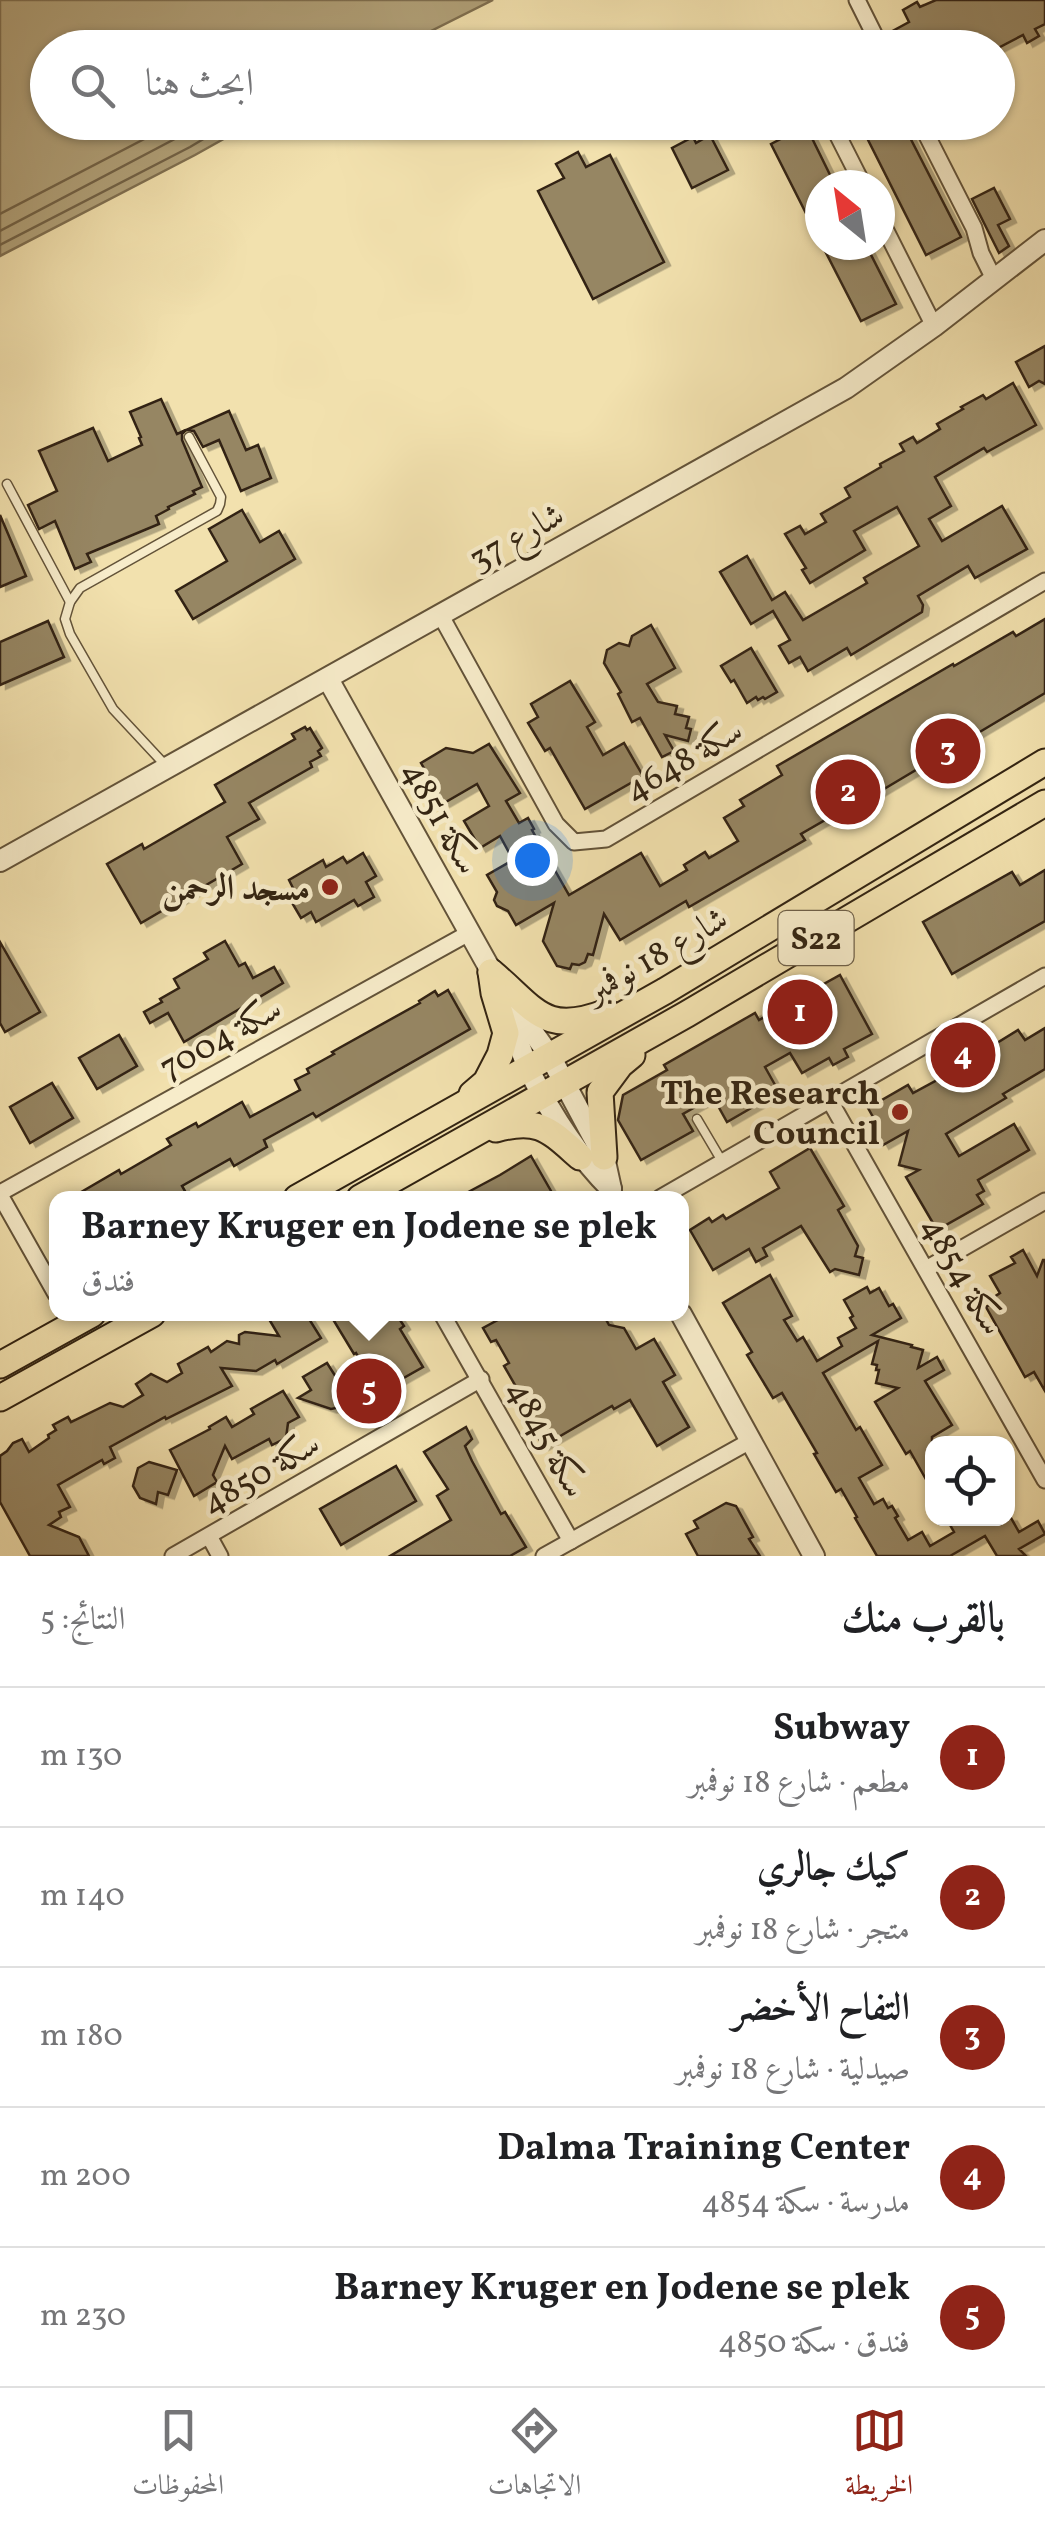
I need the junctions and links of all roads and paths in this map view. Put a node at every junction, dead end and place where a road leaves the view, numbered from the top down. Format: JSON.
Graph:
{"nodes":[{"id":1,"x":857,"y":0,"type":"edge"},
{"id":2,"x":873,"y":30,"type":"edge"},
{"id":3,"x":840,"y":140,"type":"edge"},
{"id":4,"x":929,"y":140,"type":"edge"},
{"id":5,"x":855,"y":170,"type":"edge"},
{"id":6,"x":1045,"y":240,"type":"edge"},
{"id":7,"x":895,"y":249,"type":"edge"},
{"id":8,"x":994,"y":278,"type":"junction"},
{"id":9,"x":934,"y":326,"type":"junction"},
{"id":10,"x":189,"y":437,"type":"dead end"},
{"id":11,"x":8,"y":484,"type":"dead end"},
{"id":12,"x":1045,"y":582,"type":"edge"},
{"id":13,"x":70,"y":602,"type":"junction"},
{"id":14,"x":441,"y":616,"type":"junction"},
{"id":15,"x":328,"y":679,"type":"junction"},
{"id":16,"x":1045,"y":762,"type":"edge"},
{"id":17,"x":167,"y":767,"type":"junction"},
{"id":18,"x":1045,"y":803,"type":"edge"},
{"id":19,"x":0,"y":861,"type":"edge"},
{"id":20,"x":468,"y":933,"type":"junction"},
{"id":21,"x":1045,"y":976,"type":"edge"},
{"id":22,"x":495,"y":980,"type":"junction"},
{"id":23,"x":664,"y":990,"type":"junction"},
{"id":24,"x":687,"y":1014,"type":"junction"},
{"id":25,"x":539,"y":1062,"type":"junction"},
{"id":26,"x":554,"y":1089,"type":"junction"},
{"id":27,"x":830,"y":1101,"type":"junction"},
{"id":28,"x":454,"y":1111,"type":"junction"},
{"id":29,"x":697,"y":1119,"type":"dead end"},
{"id":30,"x":436,"y":1156,"type":"junction"},
{"id":31,"x":592,"y":1157,"type":"junction"},
{"id":32,"x":723,"y":1164,"type":"junction"},
{"id":33,"x":310,"y":1191,"type":"edge"},
{"id":34,"x":377,"y":1191,"type":"edge"},
{"id":35,"x":612,"y":1191,"type":"edge"},
{"id":36,"x":673,"y":1191,"type":"edge"},
{"id":37,"x":0,"y":1194,"type":"edge"},
{"id":38,"x":1045,"y":1201,"type":"edge"},
{"id":39,"x":926,"y":1269,"type":"junction"},
{"id":40,"x":49,"y":1282,"type":"edge"},
{"id":41,"x":72,"y":1321,"type":"edge"},
{"id":42,"x":139,"y":1321,"type":"edge"},
{"id":43,"x":446,"y":1321,"type":"edge"},
{"id":44,"x":685,"y":1321,"type":"edge"},
{"id":45,"x":0,"y":1365,"type":"edge"},
{"id":46,"x":480,"y":1379,"type":"junction"},
{"id":47,"x":0,"y":1398,"type":"edge"},
{"id":48,"x":752,"y":1440,"type":"junction"},
{"id":49,"x":1045,"y":1480,"type":"edge"},
{"id":50,"x":209,"y":1536,"type":"junction"},
{"id":51,"x":571,"y":1541,"type":"junction"},
{"id":52,"x":174,"y":1556,"type":"edge"},
{"id":53,"x":220,"y":1556,"type":"edge"},
{"id":54,"x":544,"y":1556,"type":"edge"},
{"id":55,"x":814,"y":1556,"type":"edge"}],
"edges":[{"from":1,"to":2,"type":"street"},
{"from":3,"to":5,"type":"street"},
{"from":4,"to":8,"type":"street"},
{"from":6,"to":8,"type":"street","name":"شارع 37"},
{"from":7,"to":9,"type":"street"},
{"from":8,"to":9,"type":"street","name":"شارع 37"},
{"from":9,"to":14,"type":"street","name":"شارع 37"},
{"from":10,"to":13,"type":"lane"},
{"from":11,"to":13,"type":"lane"},
{"from":12,"to":14,"type":"street","name":"سكة 4648"},
{"from":13,"to":17,"type":"lane"},
{"from":14,"to":15,"type":"street","name":"شارع 37"},
{"from":15,"to":17,"type":"street","name":"شارع 37"},
{"from":15,"to":20,"type":"street","name":"سكة 4851"},
{"from":16,"to":23,"type":"main road","name":"شارع 18 نوفمبر","number":"S22"},
{"from":17,"to":19,"type":"street","name":"شارع 37"},
{"from":18,"to":24,"type":"main road","name":"شارع 18 نوفمبر","number":"S22"},
{"from":20,"to":22,"type":"street","name":"سكة 4851"},
{"from":20,"to":37,"type":"street","name":"سكة 7004"},
{"from":21,"to":27,"type":"street"},
{"from":22,"to":23,"type":"main road"},
{"from":22,"to":25,"type":"street","name":"سكة 4851"},
{"from":22,"to":28,"type":"main road"},
{"from":23,"to":25,"type":"main road","name":"شارع 18 نوفمبر","number":"S22"},
{"from":24,"to":26,"type":"main road","name":"شارع 18 نوفمبر","number":"S22"},
{"from":24,"to":31,"type":"main road"},
{"from":25,"to":26,"type":"street","name":"سكة 4851"},
{"from":25,"to":28,"type":"main road","name":"شارع 18 نوفمبر","number":"S22"},
{"from":26,"to":30,"type":"main road","name":"شارع 18 نوفمبر","number":"S22"},
{"from":26,"to":31,"type":"street","name":"سكة 4851"},
{"from":27,"to":32,"type":"street"},
{"from":27,"to":39,"type":"street","name":"سكة 4854"},
{"from":28,"to":33,"type":"main road","name":"شارع 18 نوفمبر","number":"S22"},
{"from":29,"to":32,"type":"lane"},
{"from":30,"to":31,"type":"main road"},
{"from":30,"to":34,"type":"main road","name":"شارع 18 نوفمبر","number":"S22"},
{"from":31,"to":35,"type":"street","name":"سكة 4851"},
{"from":32,"to":36,"type":"street"},
{"from":37,"to":40,"type":"street"},
{"from":38,"to":39,"type":"street"},
{"from":39,"to":49,"type":"street","name":"سكة 4854"},
{"from":41,"to":45,"type":"main road"},
{"from":42,"to":47,"type":"main road"},
{"from":43,"to":46,"type":"street","name":"سكة 4845"},
{"from":44,"to":48,"type":"street"},
{"from":46,"to":50,"type":"street","name":"سكة 4850"},
{"from":46,"to":51,"type":"street","name":"سكة 4845"},
{"from":48,"to":51,"type":"street"},
{"from":48,"to":55,"type":"street"},
{"from":50,"to":52,"type":"street","name":"سكة 4850"},
{"from":50,"to":53,"type":"street"},
{"from":51,"to":54,"type":"street"}]}
